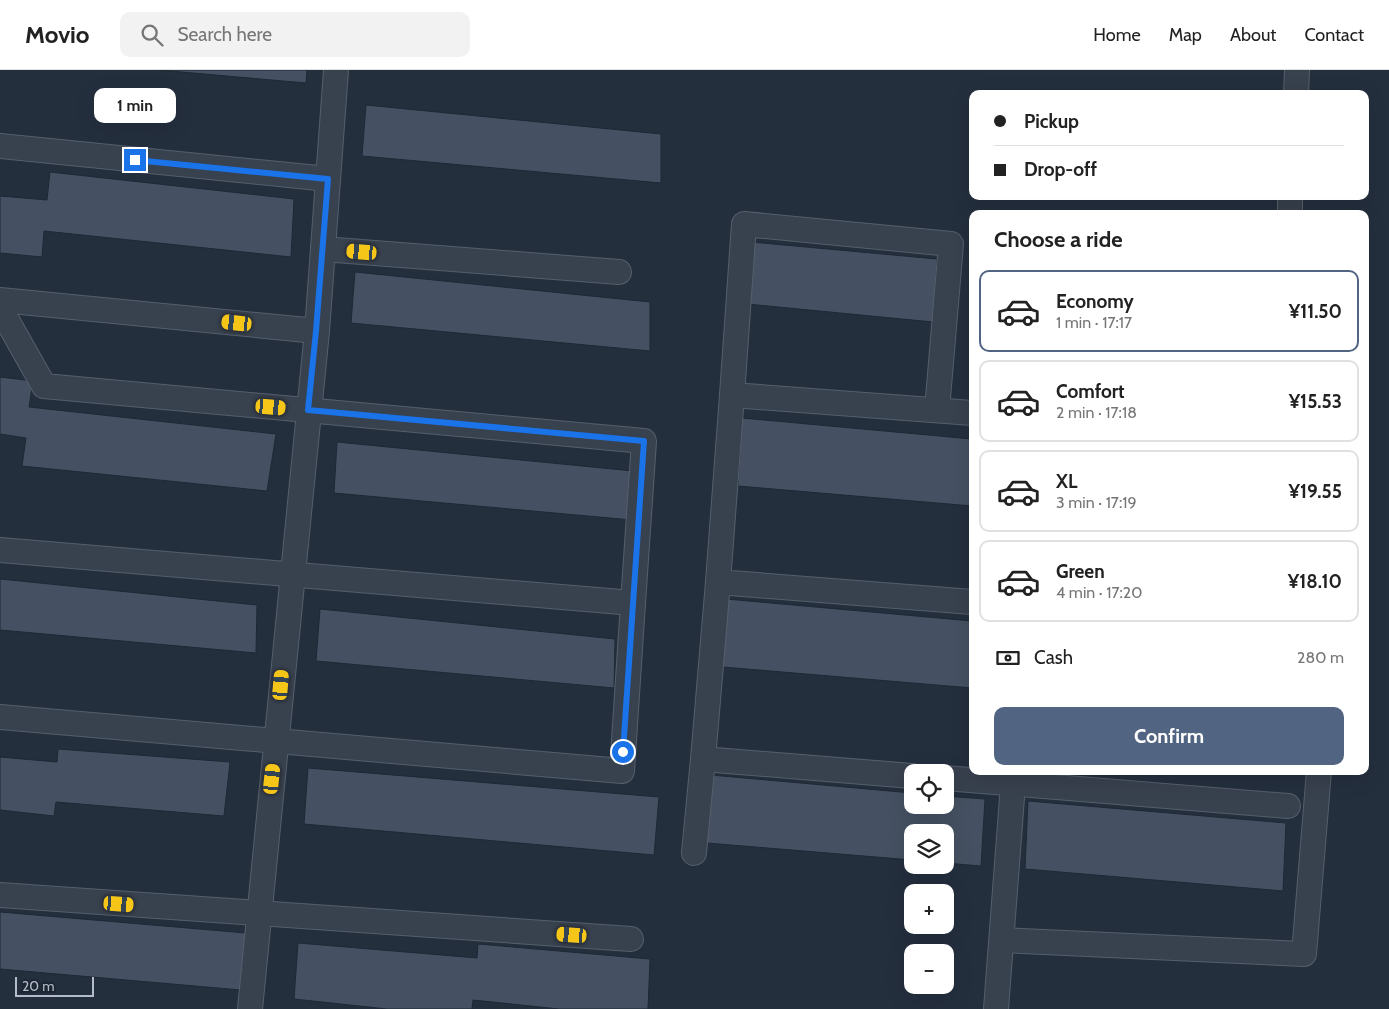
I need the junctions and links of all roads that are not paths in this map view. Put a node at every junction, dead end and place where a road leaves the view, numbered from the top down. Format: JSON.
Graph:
{"nodes":[{"id":1,"x":336,"y":70,"type":"edge"},
{"id":2,"x":1297,"y":70,"type":"edge"},
{"id":3,"x":1296,"y":90,"type":"edge"},
{"id":4,"x":0,"y":146,"type":"edge"},
{"id":5,"x":328,"y":179,"type":"junction"},
{"id":6,"x":323,"y":249,"type":"junction"},
{"id":7,"x":619,"y":272,"type":"dead end"},
{"id":8,"x":0,"y":300,"type":"edge"},
{"id":9,"x":0,"y":308,"type":"edge"},
{"id":10,"x":316,"y":331,"type":"junction"},
{"id":11,"x":732,"y":395,"type":"junction"},
{"id":12,"x":308,"y":410,"type":"junction"},
{"id":13,"x":937,"y":410,"type":"junction"},
{"id":14,"x":969,"y":413,"type":"edge"},
{"id":15,"x":0,"y":550,"type":"edge"},
{"id":16,"x":292,"y":574,"type":"junction"},
{"id":17,"x":718,"y":582,"type":"junction"},
{"id":18,"x":969,"y":602,"type":"edge"},
{"id":19,"x":633,"y":603,"type":"junction"},
{"id":20,"x":0,"y":717,"type":"edge"},
{"id":21,"x":275,"y":741,"type":"junction"},
{"id":22,"x":702,"y":759,"type":"junction"},
{"id":23,"x":904,"y":775,"type":"edge"},
{"id":24,"x":1318,"y":775,"type":"edge"},
{"id":25,"x":954,"y":778,"type":"edge"},
{"id":26,"x":1014,"y":778,"type":"edge"},
{"id":27,"x":1288,"y":806,"type":"dead end"},
{"id":28,"x":694,"y":853,"type":"dead end"},
{"id":29,"x":0,"y":895,"type":"edge"},
{"id":30,"x":258,"y":913,"type":"junction"},
{"id":31,"x":631,"y":939,"type":"dead end"},
{"id":32,"x":1002,"y":940,"type":"junction"},
{"id":33,"x":250,"y":1009,"type":"edge"},
{"id":34,"x":996,"y":1009,"type":"edge"}],
"edges":[{"from":1,"to":5,"type":"street"},
{"from":2,"to":3,"type":"street"},
{"from":4,"to":5,"type":"street"},
{"from":5,"to":6,"type":"street"},
{"from":6,"to":7,"type":"street"},
{"from":6,"to":10,"type":"street"},
{"from":8,"to":10,"type":"street"},
{"from":9,"to":12,"type":"street"},
{"from":10,"to":12,"type":"street"},
{"from":11,"to":13,"type":"street"},
{"from":11,"to":13,"type":"street"},
{"from":11,"to":17,"type":"street"},
{"from":12,"to":16,"type":"street"},
{"from":12,"to":19,"type":"street"},
{"from":13,"to":14,"type":"street"},
{"from":15,"to":16,"type":"street"},
{"from":16,"to":19,"type":"street"},
{"from":16,"to":21,"type":"street"},
{"from":17,"to":18,"type":"street"},
{"from":17,"to":22,"type":"street"},
{"from":19,"to":21,"type":"street"},
{"from":20,"to":21,"type":"street"},
{"from":21,"to":30,"type":"street"},
{"from":22,"to":23,"type":"street"},
{"from":22,"to":28,"type":"street"},
{"from":24,"to":32,"type":"street"},
{"from":25,"to":26,"type":"street"},
{"from":26,"to":27,"type":"street"},
{"from":26,"to":32,"type":"street"},
{"from":29,"to":30,"type":"street"},
{"from":30,"to":31,"type":"street"},
{"from":30,"to":33,"type":"street"},
{"from":32,"to":34,"type":"street"}]}
